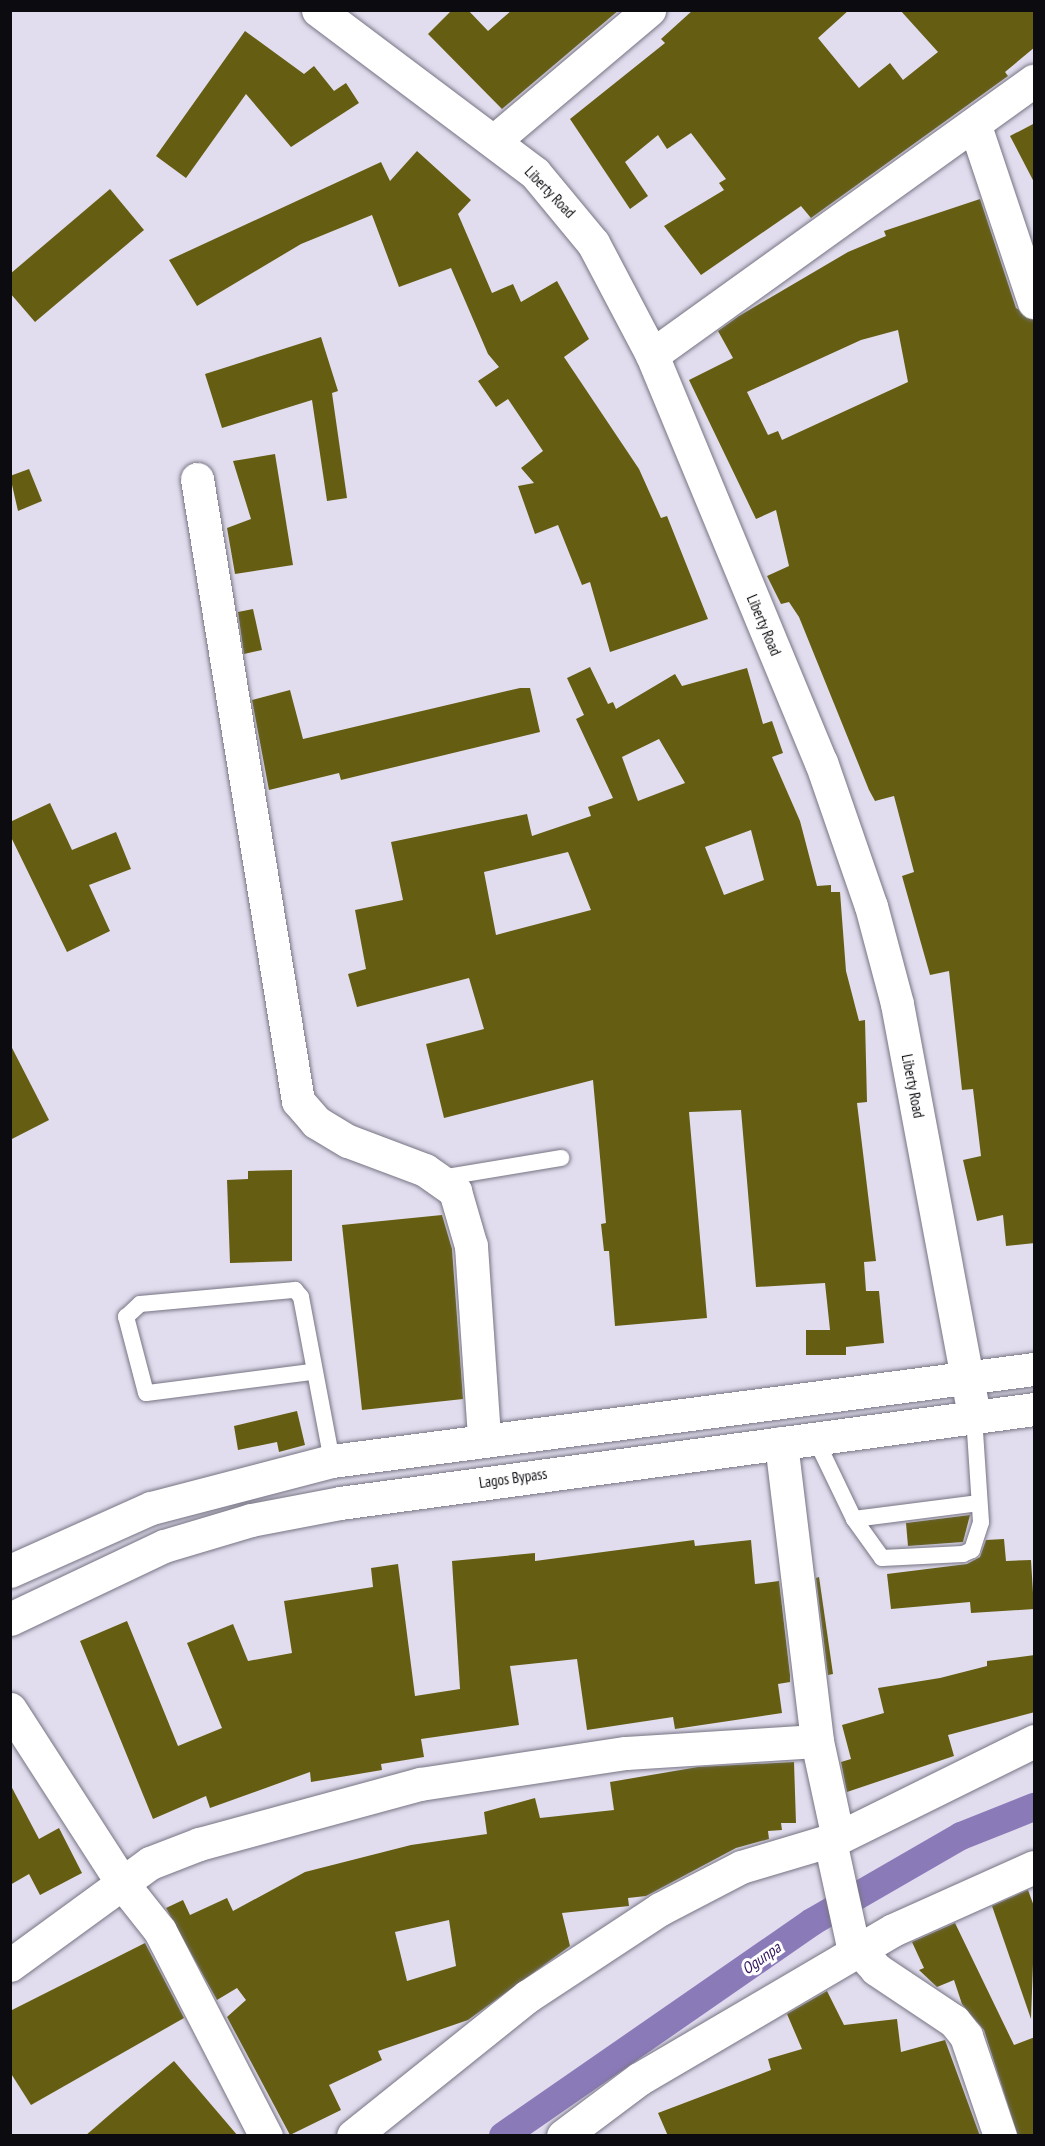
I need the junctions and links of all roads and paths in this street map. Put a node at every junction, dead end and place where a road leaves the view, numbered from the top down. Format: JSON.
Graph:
{"nodes":[{"id":1,"x":318,"y":10,"type":"edge"},
{"id":2,"x":649,"y":10,"type":"edge"},
{"id":3,"x":1035,"y":81,"type":"edge"},
{"id":4,"x":975,"y":126,"type":"junction"},
{"id":5,"x":495,"y":140,"type":"junction"},
{"id":6,"x":1035,"y":302,"type":"edge"},
{"id":7,"x":652,"y":355,"type":"junction"},
{"id":8,"x":197,"y":479,"type":"dead end"},
{"id":9,"x":561,"y":1158,"type":"dead end"},
{"id":10,"x":438,"y":1179,"type":"junction"},
{"id":11,"x":1035,"y":1369,"type":"edge"},
{"id":12,"x":311,"y":1372,"type":"junction"},
{"id":13,"x":969,"y":1376,"type":"junction"},
{"id":14,"x":1035,"y":1408,"type":"edge"},
{"id":15,"x":974,"y":1416,"type":"junction"},
{"id":16,"x":815,"y":1438,"type":"junction"},
{"id":17,"x":484,"y":1439,"type":"junction"},
{"id":18,"x":781,"y":1443,"type":"junction"},
{"id":19,"x":332,"y":1461,"type":"junction"},
{"id":20,"x":979,"y":1503,"type":"junction"},
{"id":21,"x":854,"y":1519,"type":"junction"},
{"id":22,"x":10,"y":1572,"type":"edge"},
{"id":23,"x":10,"y":1619,"type":"edge"},
{"id":24,"x":10,"y":1709,"type":"edge"},
{"id":25,"x":817,"y":1741,"type":"junction"},
{"id":26,"x":1035,"y":1741,"type":"edge"},
{"id":27,"x":834,"y":1839,"type":"junction"},
{"id":28,"x":1035,"y":1868,"type":"edge"},
{"id":29,"x":122,"y":1883,"type":"junction"},
{"id":30,"x":854,"y":1946,"type":"junction"},
{"id":31,"x":10,"y":1965,"type":"edge"},
{"id":32,"x":266,"y":2136,"type":"edge"},
{"id":33,"x":353,"y":2136,"type":"edge"},
{"id":34,"x":563,"y":2136,"type":"edge"},
{"id":35,"x":1000,"y":2136,"type":"edge"}],
"edges":[{"from":1,"to":5,"type":"street","name":"Liberty Road"},
{"from":2,"to":5,"type":"street"},
{"from":3,"to":4,"type":"street"},
{"from":4,"to":6,"type":"street"},
{"from":4,"to":7,"type":"street"},
{"from":5,"to":7,"type":"street","name":"Liberty Road"},
{"from":7,"to":13,"type":"street","name":"Liberty Road"},
{"from":8,"to":10,"type":"street"},
{"from":9,"to":10,"type":"lane"},
{"from":10,"to":17,"type":"street"},
{"from":11,"to":13,"type":"street"},
{"from":12,"to":12,"type":"lane"},
{"from":12,"to":19,"type":"lane"},
{"from":13,"to":15,"type":"street","name":"Liberty Road"},
{"from":13,"to":17,"type":"street"},
{"from":14,"to":15,"type":"street","name":"Lagos Bypass"},
{"from":15,"to":16,"type":"street","name":"Lagos Bypass"},
{"from":15,"to":20,"type":"lane"},
{"from":16,"to":18,"type":"street","name":"Lagos Bypass"},
{"from":16,"to":21,"type":"lane"},
{"from":17,"to":19,"type":"street"},
{"from":18,"to":23,"type":"street","name":"Lagos Bypass"},
{"from":18,"to":25,"type":"street"},
{"from":19,"to":22,"type":"street"},
{"from":20,"to":21,"type":"lane"},
{"from":20,"to":21,"type":"lane"},
{"from":24,"to":29,"type":"street"},
{"from":25,"to":27,"type":"street"},
{"from":25,"to":29,"type":"street"},
{"from":26,"to":27,"type":"street"},
{"from":27,"to":30,"type":"street"},
{"from":27,"to":33,"type":"street"},
{"from":28,"to":30,"type":"street"},
{"from":29,"to":31,"type":"street"},
{"from":29,"to":32,"type":"street"},
{"from":30,"to":34,"type":"street"},
{"from":30,"to":35,"type":"street"}]}
